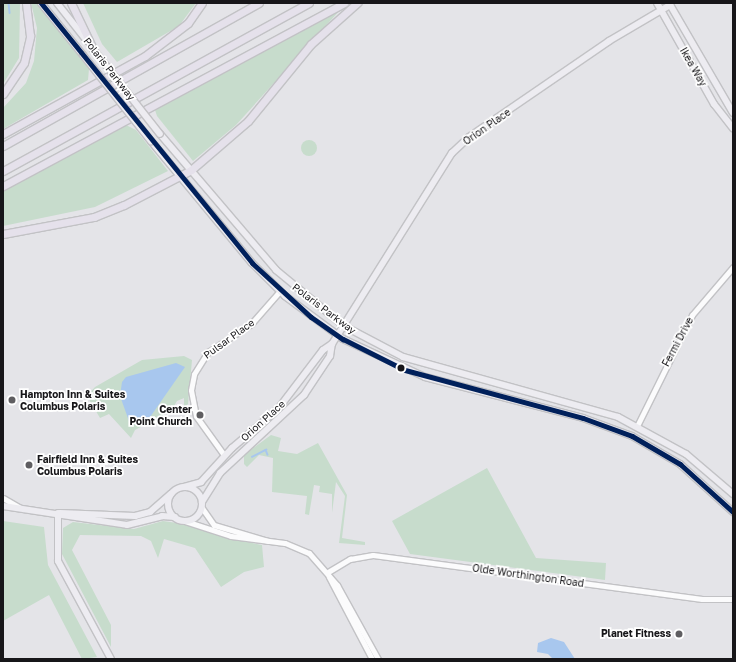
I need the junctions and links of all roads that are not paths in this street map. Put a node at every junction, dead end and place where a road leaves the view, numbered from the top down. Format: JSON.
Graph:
{"nodes":[{"id":1,"x":26,"y":3,"type":"edge"},
{"id":2,"x":41,"y":3,"type":"edge"},
{"id":3,"x":57,"y":3,"type":"edge"},
{"id":4,"x":71,"y":3,"type":"edge"},
{"id":5,"x":202,"y":3,"type":"edge"},
{"id":6,"x":256,"y":3,"type":"edge"},
{"id":7,"x":259,"y":3,"type":"edge"},
{"id":8,"x":309,"y":3,"type":"edge"},
{"id":9,"x":344,"y":3,"type":"edge"},
{"id":10,"x":357,"y":3,"type":"edge"},
{"id":11,"x":657,"y":3,"type":"edge"},
{"id":12,"x":670,"y":4,"type":"edge"},
{"id":13,"x":660,"y":10,"type":"junction"},
{"id":14,"x":241,"y":13,"type":"junction"},
{"id":15,"x":93,"y":49,"type":"junction"},
{"id":16,"x":3,"y":94,"type":"edge"},
{"id":17,"x":733,"y":113,"type":"edge"},
{"id":18,"x":733,"y":128,"type":"edge"},
{"id":19,"x":3,"y":134,"type":"edge"},
{"id":20,"x":3,"y":146,"type":"edge"},
{"id":21,"x":191,"y":170,"type":"junction"},
{"id":22,"x":3,"y":171,"type":"edge"},
{"id":23,"x":179,"y":176,"type":"junction"},
{"id":24,"x":3,"y":186,"type":"edge"},
{"id":25,"x":3,"y":234,"type":"edge"},
{"id":26,"x":733,"y":267,"type":"edge"},
{"id":27,"x":280,"y":291,"type":"junction"},
{"id":28,"x":344,"y":326,"type":"junction"},
{"id":29,"x":338,"y":336,"type":"junction"},
{"id":30,"x":332,"y":344,"type":"junction"},
{"id":31,"x":637,"y":426,"type":"junction"},
{"id":32,"x":224,"y":455,"type":"junction"},
{"id":33,"x":184,"y":486,"type":"junction"},
{"id":34,"x":211,"y":486,"type":"junction"},
{"id":35,"x":171,"y":494,"type":"junction"},
{"id":36,"x":733,"y":494,"type":"edge"},
{"id":37,"x":3,"y":498,"type":"edge"},
{"id":38,"x":202,"y":505,"type":"junction"},
{"id":39,"x":3,"y":506,"type":"edge"},
{"id":40,"x":20,"y":508,"type":"junction"},
{"id":41,"x":733,"y":512,"type":"edge"},
{"id":42,"x":58,"y":513,"type":"junction"},
{"id":43,"x":175,"y":517,"type":"junction"},
{"id":44,"x":185,"y":521,"type":"junction"},
{"id":45,"x":268,"y":541,"type":"junction"},
{"id":46,"x":328,"y":572,"type":"junction"},
{"id":47,"x":733,"y":599,"type":"edge"},
{"id":48,"x":110,"y":659,"type":"edge"},
{"id":49,"x":372,"y":659,"type":"edge"},
{"id":50,"x":378,"y":659,"type":"edge"}],
"edges":[{"from":1,"to":16,"type":"highway"},
{"from":2,"to":23,"type":"main road","name":"Polaris Parkway","bridge":true},
{"from":3,"to":15,"type":"main road","name":"Polaris Parkway"},
{"from":4,"to":15,"type":"highway"},
{"from":5,"to":19,"type":"highway"},
{"from":6,"to":14,"type":"highway"},
{"from":7,"to":14,"type":"highway"},
{"from":8,"to":22,"type":"highway"},
{"from":9,"to":24,"type":"highway"},
{"from":10,"to":21,"type":"highway"},
{"from":11,"to":13,"type":"main road","name":"Ikea Way"},
{"from":12,"to":13,"type":"main road","name":"Orion Place"},
{"from":12,"to":17,"type":"main road","name":"Ikea Way"},
{"from":13,"to":18,"type":"main road","name":"Ikea Way"},
{"from":13,"to":28,"type":"main road","name":"Orion Place"},
{"from":14,"to":20,"type":"highway"},
{"from":15,"to":21,"type":"main road","name":"Polaris Parkway","bridge":true},
{"from":21,"to":23,"type":"highway"},
{"from":21,"to":28,"type":"main road","name":"Polaris Parkway"},
{"from":23,"to":25,"type":"highway"},
{"from":23,"to":27,"type":"main road","name":"Polaris Parkway"},
{"from":26,"to":31,"type":"street","name":"Fermi Drive"},
{"from":27,"to":29,"type":"main road","name":"Polaris Parkway"},
{"from":27,"to":32,"type":"street","name":"Pulsar Place"},
{"from":28,"to":29,"type":"main road","name":"Orion Place"},
{"from":28,"to":31,"type":"main road","name":"Polaris Parkway"},
{"from":29,"to":30,"type":"main road","name":"Orion Place"},
{"from":29,"to":41,"type":"main road","name":"Polaris Parkway"},
{"from":30,"to":32,"type":"main road","name":"Orion Place"},
{"from":30,"to":34,"type":"main road","name":"Orion Place"},
{"from":31,"to":36,"type":"main road","name":"Polaris Parkway"},
{"from":32,"to":33,"type":"main road","name":"Orion Place"},
{"from":32,"to":34,"type":"main road"},
{"from":33,"to":35,"type":"main road"},
{"from":33,"to":38,"type":"main road"},
{"from":34,"to":38,"type":"main road","name":"Orion Place"},
{"from":35,"to":42,"type":"main road"},
{"from":35,"to":43,"type":"main road"},
{"from":37,"to":40,"type":"street"},
{"from":38,"to":44,"type":"main road"},
{"from":38,"to":45,"type":"street"},
{"from":39,"to":40,"type":"main road"},
{"from":40,"to":42,"type":"main road"},
{"from":42,"to":43,"type":"main road"},
{"from":42,"to":48,"type":"main road"},
{"from":43,"to":44,"type":"main road"},
{"from":44,"to":45,"type":"street"},
{"from":45,"to":46,"type":"street"},
{"from":46,"to":47,"type":"street","name":"Olde Worthington Road"},
{"from":46,"to":49,"type":"street"},
{"from":46,"to":50,"type":"street"}]}
